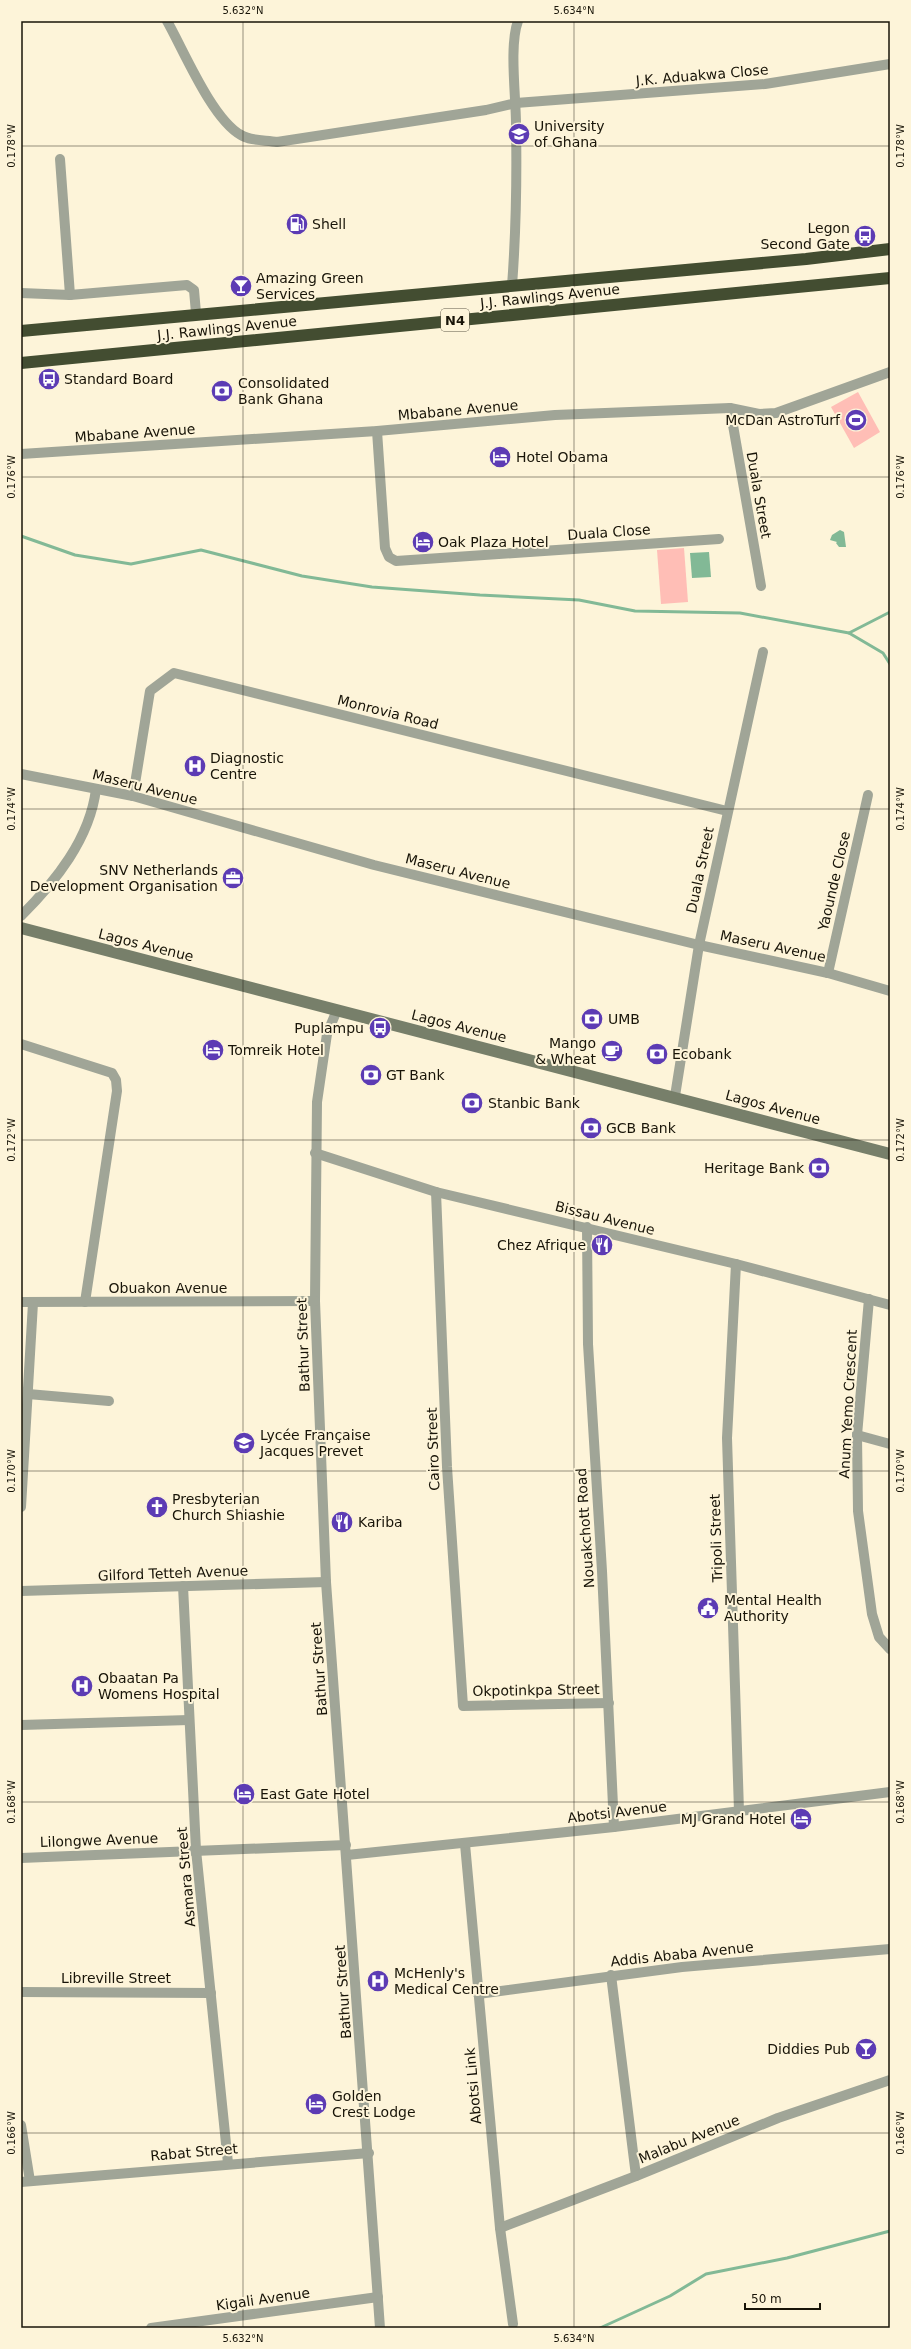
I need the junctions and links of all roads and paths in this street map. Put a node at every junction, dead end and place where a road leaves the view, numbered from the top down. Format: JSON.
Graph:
{"nodes":[{"id":1,"x":167,"y":21,"type":"edge"},
{"id":2,"x":518,"y":21,"type":"edge"},
{"id":3,"x":890,"y":64,"type":"edge"},
{"id":4,"x":516,"y":103,"type":"junction"},
{"id":5,"x":60,"y":159,"type":"dead end"},
{"id":6,"x":890,"y":249,"type":"edge"},
{"id":7,"x":890,"y":278,"type":"edge"},
{"id":8,"x":512,"y":286,"type":"junction"},
{"id":9,"x":21,"y":293,"type":"edge"},
{"id":10,"x":70,"y":294,"type":"junction"},
{"id":11,"x":196,"y":313,"type":"junction"},
{"id":12,"x":21,"y":330,"type":"edge"},
{"id":13,"x":21,"y":363,"type":"edge"},
{"id":14,"x":890,"y":372,"type":"edge"},
{"id":15,"x":730,"y":408,"type":"junction"},
{"id":16,"x":377,"y":431,"type":"junction"},
{"id":17,"x":21,"y":454,"type":"edge"},
{"id":18,"x":719,"y":538,"type":"dead end"},
{"id":19,"x":761,"y":586,"type":"dead end"},
{"id":20,"x":763,"y":652,"type":"dead end"},
{"id":21,"x":21,"y":774,"type":"edge"},
{"id":22,"x":96,"y":789,"type":"junction"},
{"id":23,"x":868,"y":795,"type":"dead end"},
{"id":24,"x":133,"y":796,"type":"junction"},
{"id":25,"x":727,"y":811,"type":"junction"},
{"id":26,"x":21,"y":916,"type":"edge"},
{"id":27,"x":21,"y":928,"type":"edge"},
{"id":28,"x":699,"y":945,"type":"junction"},
{"id":29,"x":828,"y":973,"type":"junction"},
{"id":30,"x":890,"y":991,"type":"edge"},
{"id":31,"x":336,"y":1010,"type":"junction"},
{"id":32,"x":21,"y":1044,"type":"edge"},
{"id":33,"x":675,"y":1096,"type":"junction"},
{"id":34,"x":315,"y":1153,"type":"junction"},
{"id":35,"x":890,"y":1154,"type":"edge"},
{"id":36,"x":436,"y":1192,"type":"junction"},
{"id":37,"x":587,"y":1227,"type":"junction"},
{"id":38,"x":736,"y":1264,"type":"junction"},
{"id":39,"x":869,"y":1299,"type":"junction"},
{"id":40,"x":315,"y":1301,"type":"junction"},
{"id":41,"x":21,"y":1302,"type":"edge"},
{"id":42,"x":85,"y":1302,"type":"junction"},
{"id":43,"x":33,"y":1303,"type":"junction"},
{"id":44,"x":890,"y":1305,"type":"edge"},
{"id":45,"x":28,"y":1394,"type":"junction"},
{"id":46,"x":109,"y":1401,"type":"dead end"},
{"id":47,"x":24,"y":1419,"type":"edge"},
{"id":48,"x":857,"y":1435,"type":"junction"},
{"id":49,"x":890,"y":1444,"type":"edge"},
{"id":50,"x":21,"y":1507,"type":"edge"},
{"id":51,"x":326,"y":1582,"type":"junction"},
{"id":52,"x":183,"y":1586,"type":"junction"},
{"id":53,"x":21,"y":1591,"type":"edge"},
{"id":54,"x":890,"y":1649,"type":"edge"},
{"id":55,"x":609,"y":1703,"type":"junction"},
{"id":56,"x":463,"y":1706,"type":"joint"},
{"id":57,"x":189,"y":1720,"type":"junction"},
{"id":58,"x":21,"y":1725,"type":"edge"},
{"id":59,"x":890,"y":1792,"type":"edge"},
{"id":60,"x":739,"y":1811,"type":"junction"},
{"id":61,"x":614,"y":1827,"type":"junction"},
{"id":62,"x":465,"y":1844,"type":"junction"},
{"id":63,"x":196,"y":1850,"type":"junction"},
{"id":64,"x":346,"y":1850,"type":"junction"},
{"id":65,"x":21,"y":1858,"type":"edge"},
{"id":66,"x":890,"y":1949,"type":"edge"},
{"id":67,"x":611,"y":1975,"type":"junction"},
{"id":68,"x":21,"y":1992,"type":"edge"},
{"id":69,"x":211,"y":1993,"type":"junction"},
{"id":70,"x":478,"y":1994,"type":"junction"},
{"id":71,"x":890,"y":2080,"type":"edge"},
{"id":72,"x":21,"y":2125,"type":"edge"},
{"id":73,"x":369,"y":2153,"type":"junction"},
{"id":74,"x":228,"y":2163,"type":"junction"},
{"id":75,"x":636,"y":2176,"type":"junction"},
{"id":76,"x":26,"y":2181,"type":"edge"},
{"id":77,"x":500,"y":2228,"type":"junction"},
{"id":78,"x":378,"y":2297,"type":"junction"},
{"id":79,"x":512,"y":2324,"type":"dead end"},
{"id":80,"x":151,"y":2328,"type":"edge"},
{"id":81,"x":380,"y":2328,"type":"edge"}],
"edges":[{"from":1,"to":4,"type":"street","name":"J.K. Aduakwa Close"},
{"from":2,"to":4,"type":"street"},
{"from":3,"to":4,"type":"street","name":"J.K. Aduakwa Close"},
{"from":4,"to":8,"type":"street"},
{"from":5,"to":10,"type":"street"},
{"from":6,"to":8,"type":"highway","name":"J.J. Rawlings Avenue","number":"N4"},
{"from":7,"to":13,"type":"highway","name":"J.J. Rawlings Avenue","number":"N4"},
{"from":8,"to":11,"type":"highway","name":"J.J. Rawlings Avenue","number":"N4"},
{"from":9,"to":10,"type":"street"},
{"from":10,"to":11,"type":"street"},
{"from":11,"to":12,"type":"highway","name":"J.J. Rawlings Avenue","number":"N4"},
{"from":14,"to":15,"type":"street","name":"Mbabane Avenue"},
{"from":15,"to":16,"type":"street","name":"Mbabane Avenue"},
{"from":15,"to":19,"type":"street","name":"Duala Street"},
{"from":16,"to":17,"type":"street","name":"Mbabane Avenue"},
{"from":16,"to":18,"type":"street","name":"Duala Close"},
{"from":20,"to":25,"type":"street","name":"Duala Street"},
{"from":21,"to":22,"type":"street","name":"Maseru Avenue"},
{"from":22,"to":24,"type":"street","name":"Maseru Avenue"},
{"from":22,"to":26,"type":"street"},
{"from":23,"to":29,"type":"street","name":"Yaounde Close"},
{"from":24,"to":25,"type":"street","name":"Monrovia Road"},
{"from":24,"to":28,"type":"street","name":"Maseru Avenue"},
{"from":25,"to":28,"type":"street","name":"Duala Street"},
{"from":27,"to":31,"type":"street","name":"Lagos Avenue"},
{"from":28,"to":29,"type":"street","name":"Maseru Avenue"},
{"from":28,"to":33,"type":"street","name":"Duala Street"},
{"from":29,"to":30,"type":"street","name":"Maseru Avenue"},
{"from":31,"to":33,"type":"street","name":"Lagos Avenue"},
{"from":31,"to":34,"type":"street","name":"Bathur Street"},
{"from":32,"to":42,"type":"street"},
{"from":33,"to":35,"type":"street","name":"Lagos Avenue"},
{"from":34,"to":36,"type":"street","name":"Bissau Avenue"},
{"from":34,"to":40,"type":"street","name":"Bathur Street"},
{"from":36,"to":37,"type":"street","name":"Bissau Avenue"},
{"from":36,"to":56,"type":"street","name":"Cairo Street"},
{"from":37,"to":38,"type":"street","name":"Bissau Avenue"},
{"from":37,"to":55,"type":"street","name":"Nouakchott Road"},
{"from":38,"to":39,"type":"street","name":"Bissau Avenue"},
{"from":38,"to":60,"type":"street","name":"Tripoli Street"},
{"from":39,"to":44,"type":"street","name":"Bissau Avenue"},
{"from":39,"to":48,"type":"street","name":"Anum Yemo Crescent"},
{"from":40,"to":42,"type":"street","name":"Obuakon Avenue"},
{"from":40,"to":51,"type":"street","name":"Bathur Street"},
{"from":41,"to":43,"type":"street","name":"Obuakon Avenue"},
{"from":42,"to":43,"type":"street","name":"Obuakon Avenue"},
{"from":43,"to":45,"type":"street"},
{"from":45,"to":46,"type":"street"},
{"from":45,"to":47,"type":"street"},
{"from":47,"to":50,"type":"street"},
{"from":48,"to":49,"type":"street"},
{"from":48,"to":54,"type":"street","name":"Anum Yemo Crescent"},
{"from":51,"to":52,"type":"street","name":"Gilford Tetteh Avenue"},
{"from":51,"to":64,"type":"street","name":"Bathur Street"},
{"from":52,"to":53,"type":"street","name":"Gilford Tetteh Avenue"},
{"from":52,"to":57,"type":"street","name":"Asmara Street"},
{"from":55,"to":56,"type":"street","name":"Okpotinkpa Street"},
{"from":55,"to":61,"type":"street","name":"Nouakchott Road"},
{"from":57,"to":58,"type":"street"},
{"from":57,"to":63,"type":"street","name":"Asmara Street"},
{"from":59,"to":60,"type":"street","name":"Abotsi Avenue"},
{"from":60,"to":61,"type":"street","name":"Abotsi Avenue"},
{"from":61,"to":62,"type":"street","name":"Abotsi Avenue"},
{"from":62,"to":64,"type":"street","name":"Abotsi Avenue"},
{"from":62,"to":70,"type":"street","name":"Abotsi Link"},
{"from":63,"to":64,"type":"street","name":"Lilongwe Avenue"},
{"from":63,"to":65,"type":"street","name":"Lilongwe Avenue"},
{"from":63,"to":69,"type":"street","name":"Asmara Street"},
{"from":64,"to":73,"type":"street","name":"Bathur Street"},
{"from":66,"to":67,"type":"street","name":"Addis Ababa Avenue"},
{"from":67,"to":70,"type":"street","name":"Addis Ababa Avenue"},
{"from":67,"to":75,"type":"street"},
{"from":68,"to":69,"type":"street","name":"Libreville Street"},
{"from":69,"to":74,"type":"street","name":"Asmara Street"},
{"from":70,"to":77,"type":"street","name":"Abotsi Link"},
{"from":71,"to":75,"type":"street","name":"Malabu Avenue"},
{"from":72,"to":76,"type":"street"},
{"from":73,"to":74,"type":"street","name":"Rabat Street"},
{"from":73,"to":78,"type":"street","name":"Bathur Street"},
{"from":74,"to":76,"type":"street","name":"Rabat Street"},
{"from":75,"to":77,"type":"street","name":"Malabu Avenue"},
{"from":77,"to":79,"type":"street","name":"Abotsi Link"},
{"from":78,"to":80,"type":"street","name":"Kigali Avenue"},
{"from":78,"to":81,"type":"street","name":"Bathur Street"}]}
